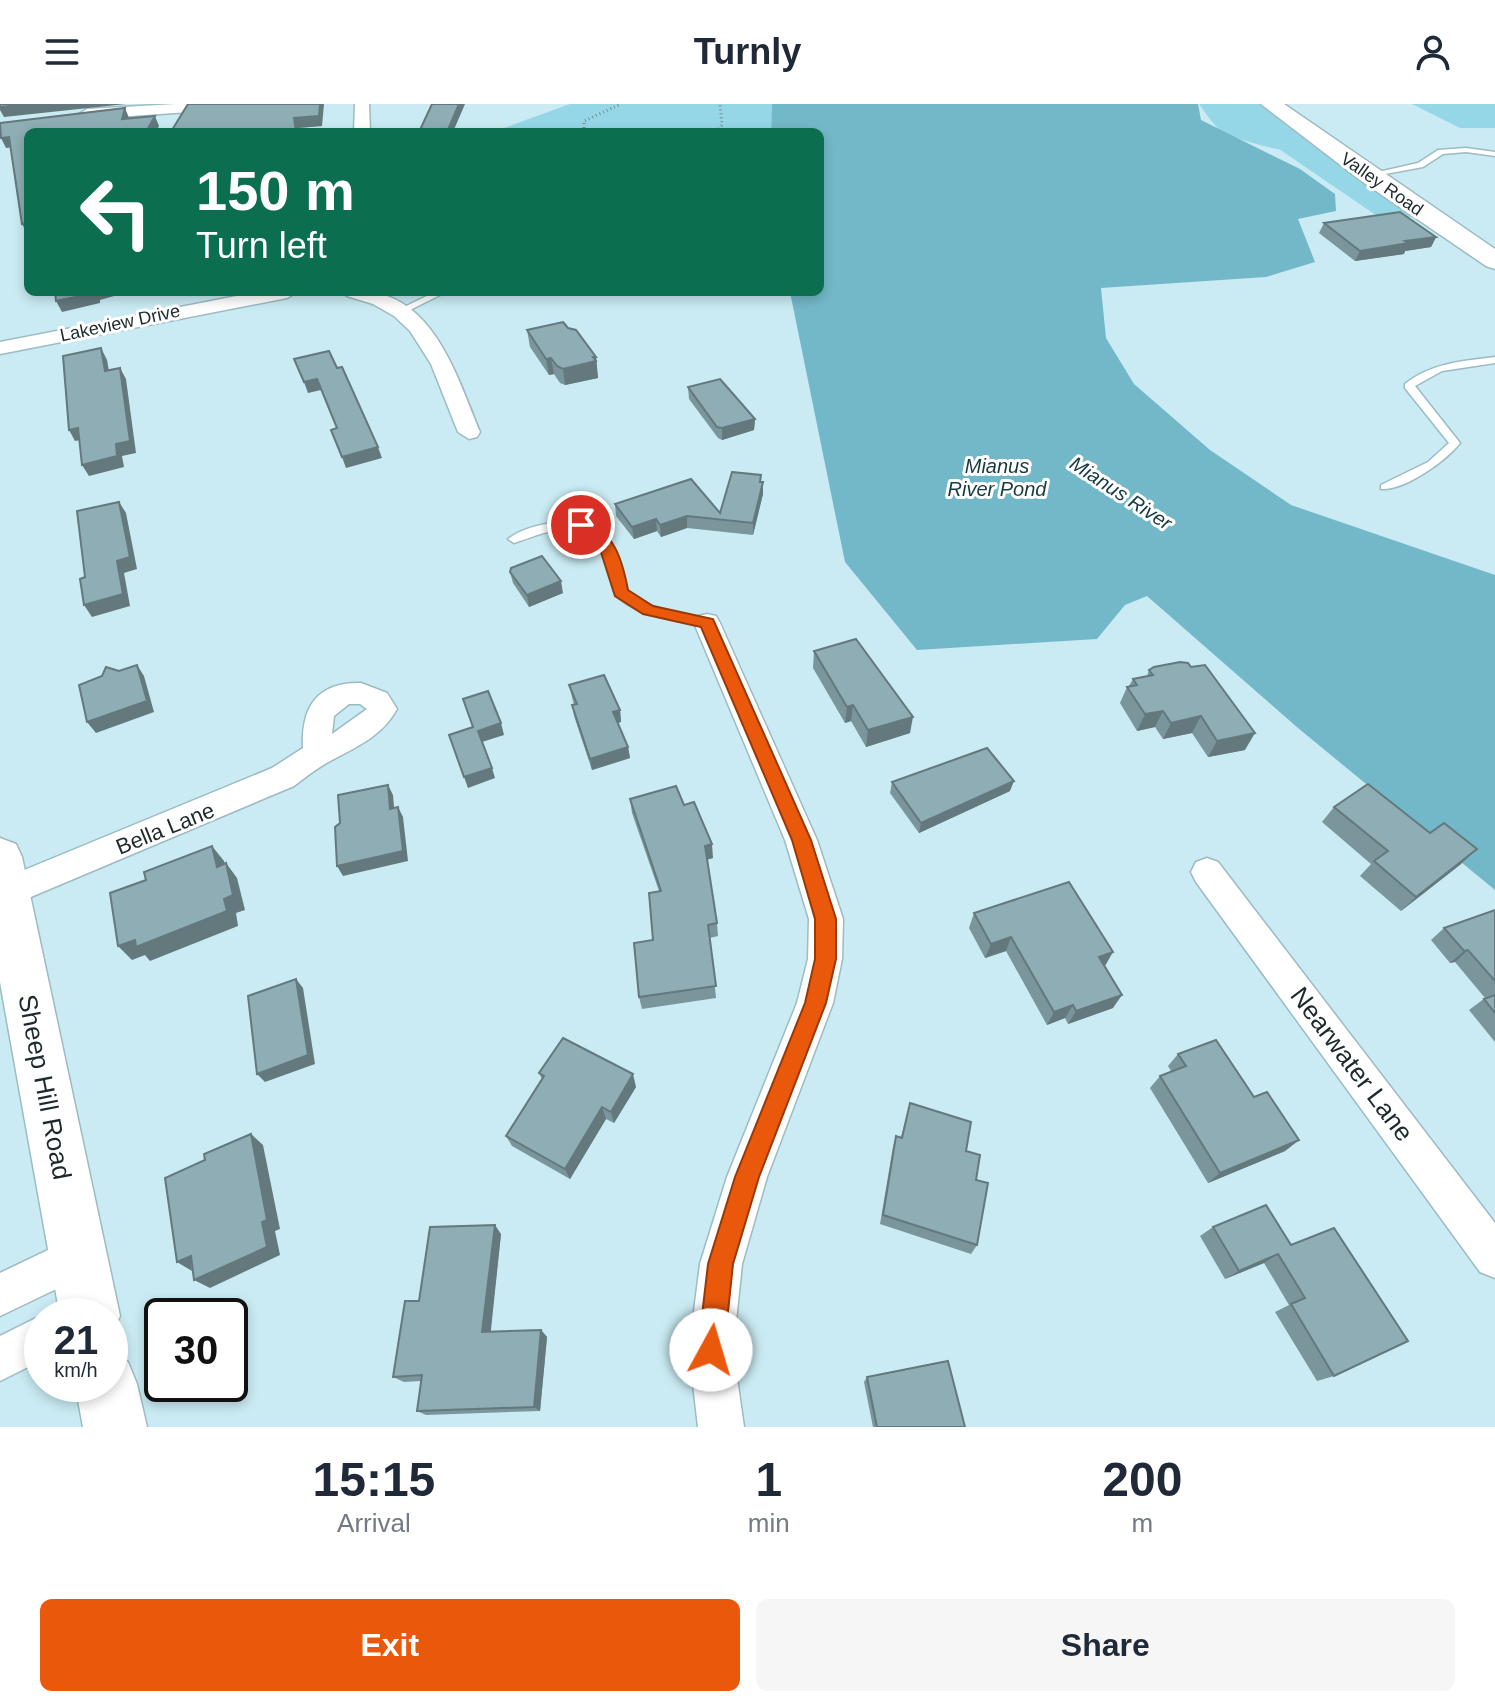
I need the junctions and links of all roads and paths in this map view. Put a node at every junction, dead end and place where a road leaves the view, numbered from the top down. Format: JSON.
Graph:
{"nodes":[{"id":1,"x":248,"y":104,"type":"edge"},
{"id":2,"x":362,"y":104,"type":"edge"},
{"id":3,"x":621,"y":104,"type":"edge"},
{"id":4,"x":720,"y":104,"type":"edge"},
{"id":5,"x":1271,"y":104,"type":"edge"},
{"id":6,"x":167,"y":106,"type":"edge"},
{"id":7,"x":77,"y":115,"type":"edge"},
{"id":8,"x":362,"y":128,"type":"edge"},
{"id":9,"x":584,"y":128,"type":"edge"},
{"id":10,"x":719,"y":128,"type":"edge"},
{"id":11,"x":1495,"y":154,"type":"edge"},
{"id":12,"x":1368,"y":175,"type":"junction"},
{"id":13,"x":1495,"y":261,"type":"edge"},
{"id":14,"x":266,"y":296,"type":"edge"},
{"id":15,"x":372,"y":296,"type":"edge"},
{"id":16,"x":433,"y":296,"type":"edge"},
{"id":17,"x":403,"y":310,"type":"junction"},
{"id":18,"x":0,"y":348,"type":"edge"},
{"id":19,"x":1495,"y":360,"type":"edge"},
{"id":20,"x":469,"y":432,"type":"dead end"},
{"id":21,"x":1385,"y":487,"type":"dead end"},
{"id":22,"x":514,"y":539,"type":"dead end"},
{"id":23,"x":707,"y":623,"type":"joint"},
{"id":24,"x":318,"y":753,"type":"dead end"},
{"id":25,"x":1207,"y":872,"type":"dead end"},
{"id":26,"x":3,"y":875,"type":"edge"},
{"id":27,"x":79,"y":1256,"type":"junction"},
{"id":28,"x":1495,"y":1257,"type":"edge"},
{"id":29,"x":0,"y":1295,"type":"edge"},
{"id":30,"x":85,"y":1298,"type":"edge"},
{"id":31,"x":24,"y":1346,"type":"edge"},
{"id":32,"x":0,"y":1359,"type":"edge"},
{"id":33,"x":110,"y":1402,"type":"edge"},
{"id":34,"x":115,"y":1427,"type":"edge"},
{"id":35,"x":721,"y":1427,"type":"edge"}],
"edges":[{"from":1,"to":6,"type":"street"},
{"from":2,"to":8,"type":"street"},
{"from":3,"to":9,"type":"path"},
{"from":4,"to":10,"type":"path"},
{"from":5,"to":12,"type":"main road","name":"Valley Road"},
{"from":6,"to":7,"type":"street"},
{"from":11,"to":12,"type":"lane"},
{"from":12,"to":13,"type":"main road","name":"Valley Road"},
{"from":14,"to":18,"type":"street","name":"Lakeview Drive"},
{"from":15,"to":17,"type":"street"},
{"from":16,"to":17,"type":"lane"},
{"from":17,"to":20,"type":"street"},
{"from":19,"to":21,"type":"lane"},
{"from":22,"to":23,"type":"lane"},
{"from":23,"to":35,"type":"street"},
{"from":24,"to":26,"type":"street","name":"Bella Lane"},
{"from":25,"to":28,"type":"street","name":"Nearwater Lane"},
{"from":26,"to":27,"type":"main road","name":"Sheep Hill Road"},
{"from":27,"to":29,"type":"street"},
{"from":27,"to":30,"type":"main road","name":"Sheep Hill Road"},
{"from":31,"to":32,"type":"street"},
{"from":33,"to":34,"type":"main road"}]}
